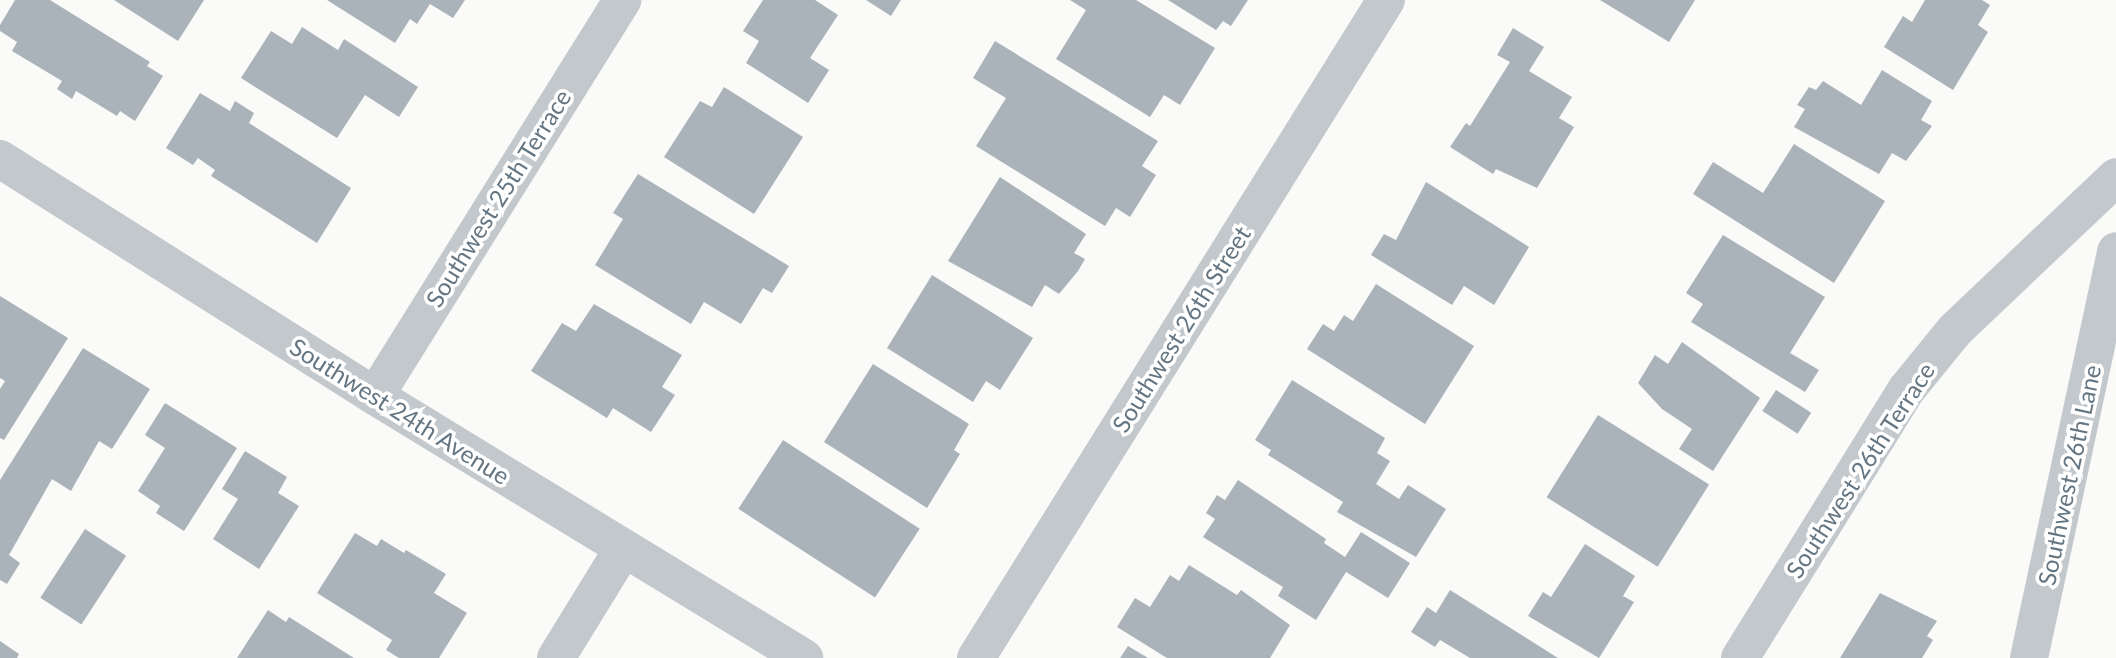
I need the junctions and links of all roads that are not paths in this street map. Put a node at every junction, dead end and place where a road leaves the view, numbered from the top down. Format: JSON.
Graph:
{"nodes":[{"id":1,"x":622,"y":0,"type":"edge"},
{"id":2,"x":1386,"y":0,"type":"edge"},
{"id":3,"x":0,"y":159,"type":"edge"},
{"id":4,"x":2116,"y":177,"type":"edge"},
{"id":5,"x":2116,"y":251,"type":"edge"},
{"id":6,"x":375,"y":396,"type":"junction"},
{"id":7,"x":623,"y":550,"type":"junction"},
{"id":8,"x":556,"y":658,"type":"edge"},
{"id":9,"x":804,"y":658,"type":"edge"},
{"id":10,"x":976,"y":658,"type":"edge"},
{"id":11,"x":1740,"y":658,"type":"edge"},
{"id":12,"x":2029,"y":658,"type":"edge"}],
"edges":[{"from":1,"to":6,"type":"street","name":"Southwest 25th Terrace"},
{"from":2,"to":10,"type":"street","name":"Southwest 26th Street"},
{"from":3,"to":6,"type":"street","name":"Southwest 24th Avenue"},
{"from":4,"to":11,"type":"street","name":"Southwest 26th Terrace"},
{"from":5,"to":12,"type":"street","name":"Southwest 26th Lane"},
{"from":6,"to":7,"type":"street","name":"Southwest 24th Avenue"},
{"from":7,"to":8,"type":"street"},
{"from":7,"to":9,"type":"street","name":"Southwest 24th Avenue"}]}
